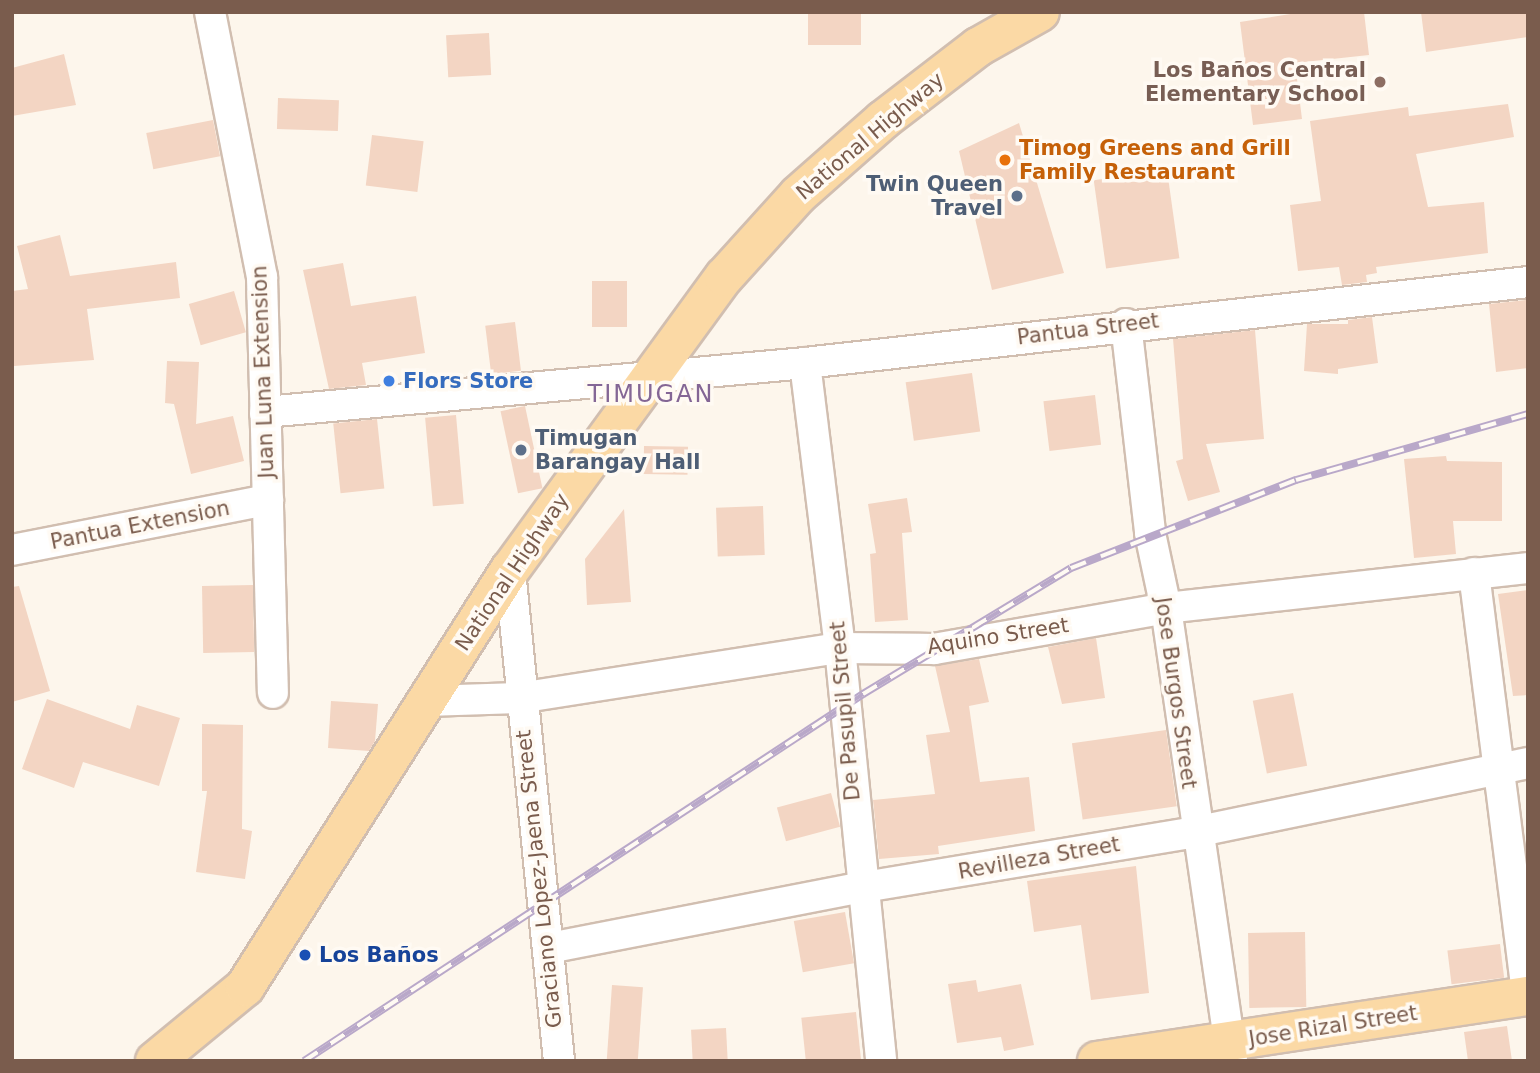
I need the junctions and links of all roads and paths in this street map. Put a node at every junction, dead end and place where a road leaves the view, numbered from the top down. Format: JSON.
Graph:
{"nodes":[{"id":1,"x":1040,"y":12,"type":"edge"},
{"id":2,"x":211,"y":13,"type":"edge"},
{"id":3,"x":1528,"y":282,"type":"edge"},
{"id":4,"x":1126,"y":324,"type":"junction"},
{"id":5,"x":805,"y":363,"type":"junction"},
{"id":6,"x":649,"y":375,"type":"junction"},
{"id":7,"x":265,"y":412,"type":"junction"},
{"id":8,"x":268,"y":500,"type":"junction"},
{"id":9,"x":12,"y":550,"type":"edge"},
{"id":10,"x":1528,"y":568,"type":"edge"},
{"id":11,"x":510,"y":570,"type":"junction"},
{"id":12,"x":1474,"y":573,"type":"junction"},
{"id":13,"x":1166,"y":608,"type":"junction"},
{"id":14,"x":840,"y":648,"type":"junction"},
{"id":15,"x":273,"y":693,"type":"dead end"},
{"id":16,"x":519,"y":698,"type":"junction"},
{"id":17,"x":426,"y":701,"type":"junction"},
{"id":18,"x":1528,"y":763,"type":"edge"},
{"id":19,"x":1498,"y":770,"type":"junction"},
{"id":20,"x":1195,"y":832,"type":"junction"},
{"id":21,"x":864,"y":887,"type":"junction"},
{"id":22,"x":549,"y":948,"type":"junction"},
{"id":23,"x":1528,"y":997,"type":"edge"},
{"id":24,"x":1231,"y":1051,"type":"edge"},
{"id":25,"x":155,"y":1061,"type":"edge"},
{"id":26,"x":559,"y":1061,"type":"edge"},
{"id":27,"x":881,"y":1061,"type":"edge"},
{"id":28,"x":1097,"y":1061,"type":"edge"}],
"edges":[{"from":1,"to":6,"type":"main road","name":"National Highway"},
{"from":2,"to":7,"type":"street","name":"Juan Luna Extension"},
{"from":3,"to":4,"type":"street","name":"Pantua Street"},
{"from":4,"to":5,"type":"street","name":"Pantua Street"},
{"from":4,"to":13,"type":"street","name":"Jose Burgos Street"},
{"from":5,"to":6,"type":"street","name":"Pantua Street"},
{"from":5,"to":14,"type":"street","name":"De Pasupil Street"},
{"from":6,"to":7,"type":"street"},
{"from":6,"to":11,"type":"main road","name":"National Highway"},
{"from":7,"to":8,"type":"street","name":"Juan Luna Extension"},
{"from":8,"to":9,"type":"street","name":"Pantua Extension"},
{"from":8,"to":15,"type":"street","name":"Juan Luna Extension"},
{"from":10,"to":12,"type":"street","name":"Aquino Street"},
{"from":11,"to":16,"type":"street","name":"Graciano Lopez-Jaena Street"},
{"from":11,"to":17,"type":"main road","name":"National Highway"},
{"from":12,"to":13,"type":"street","name":"Aquino Street"},
{"from":12,"to":19,"type":"street"},
{"from":13,"to":14,"type":"street","name":"Aquino Street"},
{"from":13,"to":20,"type":"street","name":"Jose Burgos Street"},
{"from":14,"to":16,"type":"street","name":"Aquino Street"},
{"from":14,"to":21,"type":"street","name":"De Pasupil Street"},
{"from":16,"to":17,"type":"street","name":"Aquino Street"},
{"from":16,"to":22,"type":"street","name":"Graciano Lopez-Jaena Street"},
{"from":17,"to":25,"type":"main road","name":"National Highway"},
{"from":18,"to":19,"type":"street","name":"Revilleza Street"},
{"from":19,"to":20,"type":"street","name":"Revilleza Street"},
{"from":19,"to":23,"type":"street"},
{"from":20,"to":21,"type":"street","name":"Revilleza Street"},
{"from":20,"to":24,"type":"street","name":"Jose Burgos Street"},
{"from":21,"to":22,"type":"street","name":"Revilleza Street"},
{"from":21,"to":27,"type":"street","name":"De Pasupil Street"},
{"from":22,"to":26,"type":"street","name":"Graciano Lopez-Jaena Street"},
{"from":23,"to":24,"type":"main road","name":"Jose Rizal Street"},
{"from":24,"to":28,"type":"main road","name":"Jose Rizal Street"}]}
